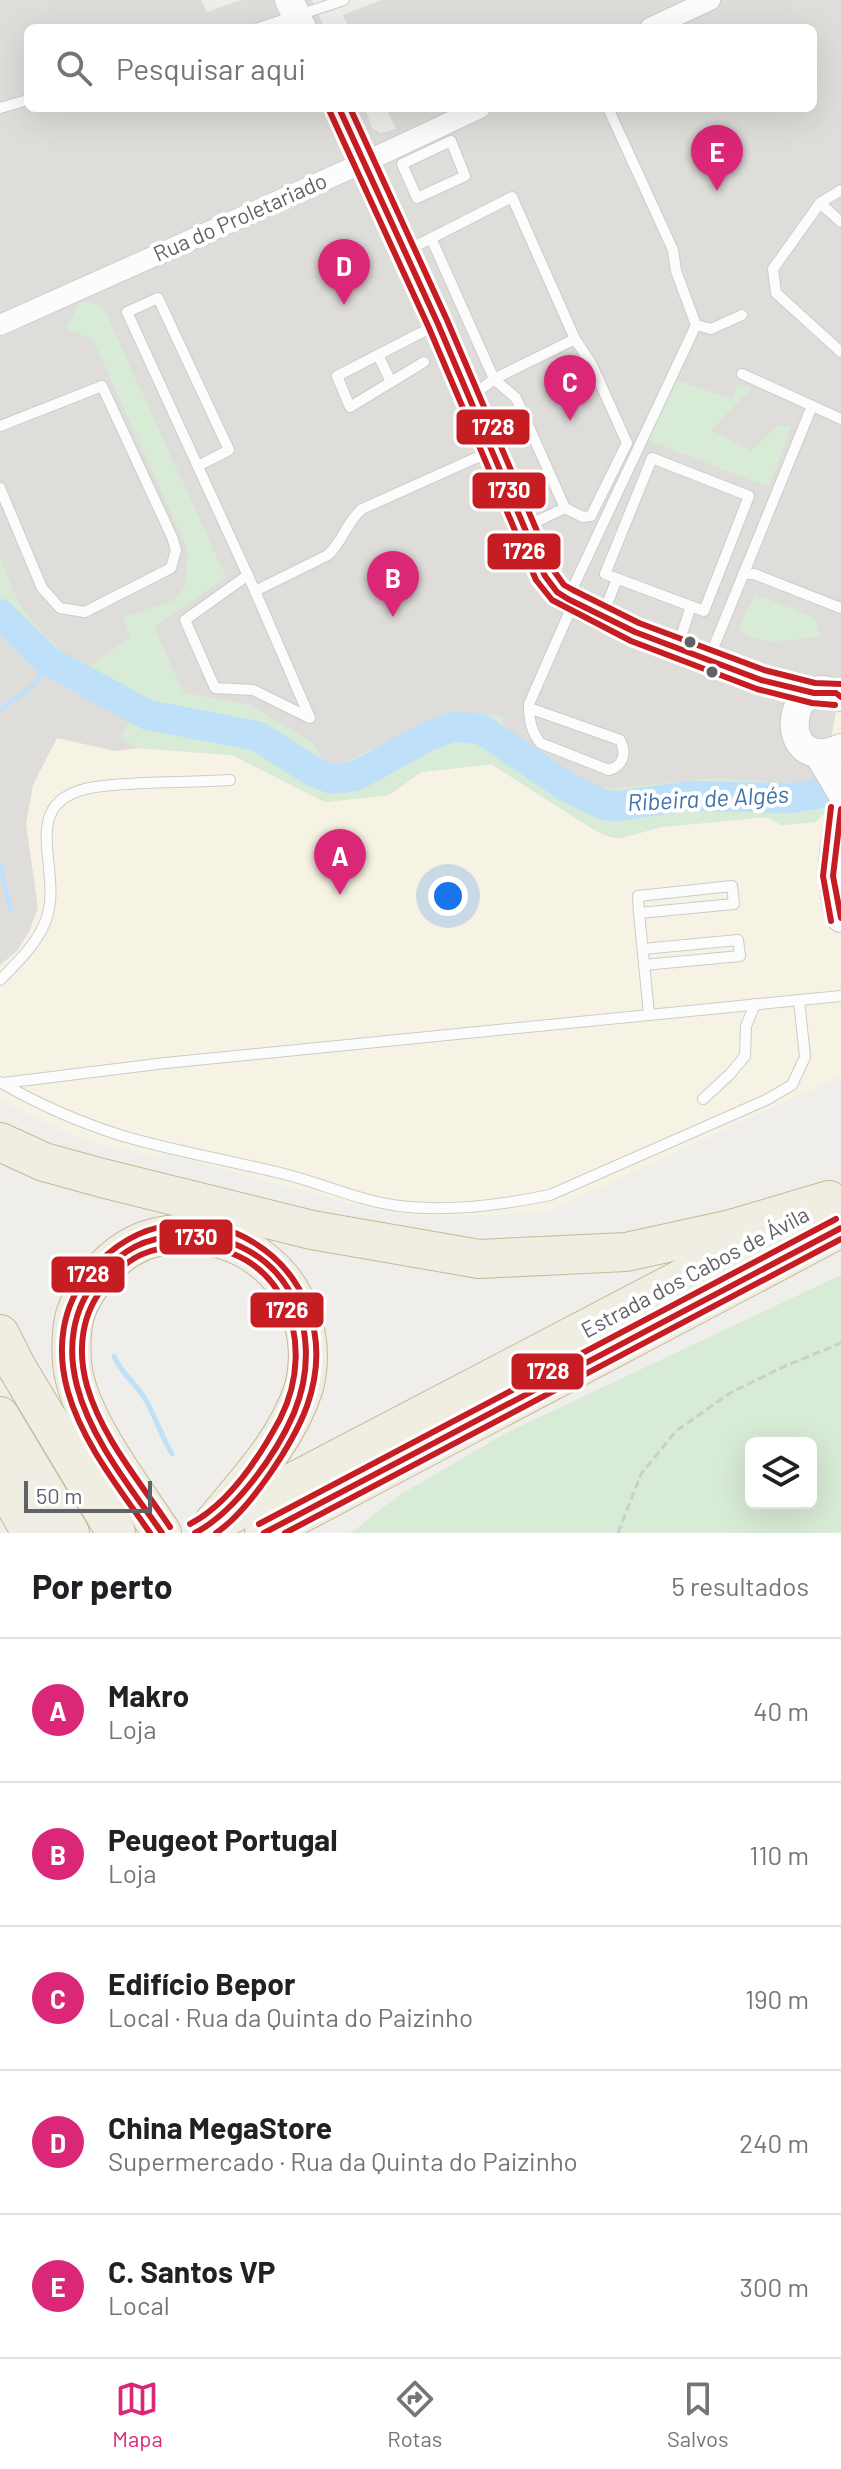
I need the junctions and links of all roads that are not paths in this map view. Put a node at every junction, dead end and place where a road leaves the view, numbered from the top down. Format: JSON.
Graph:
{"nodes":[{"id":1,"x":344,"y":0,"type":"edge"},
{"id":2,"x":710,"y":0,"type":"edge"},
{"id":3,"x":325,"y":3,"type":"edge"},
{"id":4,"x":295,"y":14,"type":"edge"},
{"id":5,"x":269,"y":24,"type":"edge"},
{"id":6,"x":659,"y":24,"type":"edge"},
{"id":7,"x":24,"y":101,"type":"edge"},
{"id":8,"x":0,"y":108,"type":"edge"},
{"id":9,"x":341,"y":112,"type":"edge"},
{"id":10,"x":474,"y":112,"type":"edge"},
{"id":11,"x":610,"y":112,"type":"edge"},
{"id":12,"x":425,"y":143,"type":"junction"},
{"id":13,"x":365,"y":162,"type":"junction"},
{"id":14,"x":841,"y":190,"type":"edge"},
{"id":15,"x":820,"y":203,"type":"junction"},
{"id":16,"x":841,"y":222,"type":"edge"},
{"id":17,"x":431,"y":238,"type":"junction"},
{"id":18,"x":406,"y":251,"type":"junction"},
{"id":19,"x":742,"y":315,"type":"dead end"},
{"id":20,"x":438,"y":324,"type":"junction"},
{"id":21,"x":0,"y":325,"type":"edge"},
{"id":22,"x":696,"y":325,"type":"junction"},
{"id":23,"x":575,"y":339,"type":"junction"},
{"id":24,"x":841,"y":352,"type":"edge"},
{"id":25,"x":378,"y":355,"type":"junction"},
{"id":26,"x":424,"y":362,"type":"dead end"},
{"id":27,"x":742,"y":374,"type":"dead end"},
{"id":28,"x":494,"y":379,"type":"junction"},
{"id":29,"x":391,"y":382,"type":"junction"},
{"id":30,"x":469,"y":398,"type":"junction"},
{"id":31,"x":812,"y":406,"type":"junction"},
{"id":32,"x":841,"y":419,"type":"edge"},
{"id":33,"x":0,"y":426,"type":"edge"},
{"id":34,"x":493,"y":451,"type":"junction"},
{"id":35,"x":198,"y":466,"type":"junction"},
{"id":36,"x":0,"y":488,"type":"edge"},
{"id":37,"x":565,"y":508,"type":"junction"},
{"id":38,"x":525,"y":527,"type":"junction"},
{"id":39,"x":743,"y":574,"type":"junction"},
{"id":40,"x":248,"y":575,"type":"junction"},
{"id":41,"x":617,"y":579,"type":"junction"},
{"id":42,"x":255,"y":591,"type":"junction"},
{"id":43,"x":571,"y":600,"type":"junction"},
{"id":44,"x":691,"y":606,"type":"junction"},
{"id":45,"x":841,"y":608,"type":"edge"},
{"id":46,"x":603,"y":616,"type":"junction"},
{"id":47,"x":677,"y":648,"type":"junction"},
{"id":48,"x":708,"y":659,"type":"junction"},
{"id":49,"x":761,"y":680,"type":"junction"},
{"id":50,"x":833,"y":694,"type":"edge"},
{"id":51,"x":529,"y":708,"type":"junction"},
{"id":52,"x":793,"y":717,"type":"junction"},
{"id":53,"x":829,"y":751,"type":"edge"},
{"id":54,"x":230,"y":780,"type":"dead end"},
{"id":55,"x":841,"y":792,"type":"edge"},
{"id":56,"x":840,"y":827,"type":"edge"},
{"id":57,"x":639,"y":913,"type":"junction"},
{"id":58,"x":841,"y":918,"type":"edge"},
{"id":59,"x":643,"y":949,"type":"junction"},
{"id":60,"x":644,"y":965,"type":"junction"},
{"id":61,"x":0,"y":980,"type":"edge"},
{"id":62,"x":841,"y":996,"type":"edge"},
{"id":63,"x":799,"y":1000,"type":"junction"},
{"id":64,"x":755,"y":1004,"type":"junction"},
{"id":65,"x":649,"y":1014,"type":"junction"},
{"id":66,"x":1,"y":1083,"type":"edge"},
{"id":67,"x":703,"y":1099,"type":"dead end"},
{"id":68,"x":0,"y":1142,"type":"edge"},
{"id":69,"x":837,"y":1207,"type":"edge"},
{"id":70,"x":841,"y":1248,"type":"edge"},
{"id":71,"x":790,"y":1255,"type":"junction"},
{"id":72,"x":0,"y":1334,"type":"edge"},
{"id":73,"x":0,"y":1416,"type":"edge"},
{"id":74,"x":0,"y":1452,"type":"edge"},
{"id":75,"x":412,"y":1453,"type":"junction"},
{"id":76,"x":206,"y":1527,"type":"edge"},
{"id":77,"x":31,"y":1533,"type":"edge"},
{"id":78,"x":70,"y":1533,"type":"edge"},
{"id":79,"x":116,"y":1533,"type":"edge"},
{"id":80,"x":162,"y":1533,"type":"edge"},
{"id":81,"x":264,"y":1533,"type":"edge"},
{"id":82,"x":318,"y":1533,"type":"edge"}],
"edges":[{"from":1,"to":3,"type":"lane"},
{"from":2,"to":6,"type":"street"},
{"from":3,"to":4,"type":"lane"},
{"from":4,"to":5,"type":"lane"},
{"from":7,"to":8,"type":"lane"},
{"from":9,"to":13,"type":"street"},
{"from":10,"to":12,"type":"street","name":"Rua do Proletariado"},
{"from":11,"to":22,"type":"lane"},
{"from":12,"to":12,"type":"lane"},
{"from":12,"to":13,"type":"street","name":"Rua do Proletariado"},
{"from":13,"to":18,"type":"street"},
{"from":13,"to":21,"type":"street","name":"Rua do Proletariado"},
{"from":14,"to":15,"type":"lane"},
{"from":15,"to":16,"type":"lane"},
{"from":15,"to":24,"type":"lane"},
{"from":17,"to":18,"type":"lane"},
{"from":17,"to":23,"type":"lane"},
{"from":17,"to":28,"type":"lane"},
{"from":18,"to":20,"type":"street"},
{"from":19,"to":22,"type":"lane"},
{"from":20,"to":25,"type":"lane"},
{"from":20,"to":30,"type":"street"},
{"from":22,"to":43,"type":"lane"},
{"from":23,"to":28,"type":"lane"},
{"from":23,"to":37,"type":"lane"},
{"from":25,"to":29,"type":"lane"},
{"from":25,"to":29,"type":"lane"},
{"from":26,"to":29,"type":"lane"},
{"from":27,"to":31,"type":"lane"},
{"from":28,"to":30,"type":"lane"},
{"from":28,"to":37,"type":"lane"},
{"from":30,"to":34,"type":"street"},
{"from":31,"to":32,"type":"lane"},
{"from":31,"to":39,"type":"lane"},
{"from":33,"to":36,"type":"lane"},
{"from":34,"to":38,"type":"street"},
{"from":34,"to":42,"type":"lane"},
{"from":35,"to":35,"type":"lane"},
{"from":35,"to":40,"type":"lane"},
{"from":37,"to":38,"type":"lane"},
{"from":38,"to":43,"type":"street"},
{"from":39,"to":45,"type":"lane"},
{"from":39,"to":48,"type":"lane"},
{"from":40,"to":42,"type":"lane"},
{"from":40,"to":42,"type":"lane"},
{"from":41,"to":44,"type":"lane"},
{"from":41,"to":44,"type":"lane"},
{"from":41,"to":46,"type":"lane"},
{"from":43,"to":46,"type":"street"},
{"from":43,"to":51,"type":"lane"},
{"from":44,"to":47,"type":"lane"},
{"from":46,"to":47,"type":"street"},
{"from":47,"to":48,"type":"street"},
{"from":48,"to":49,"type":"street"},
{"from":49,"to":50,"type":"street"},
{"from":49,"to":52,"type":"street"},
{"from":50,"to":52,"type":"street"},
{"from":51,"to":51,"type":"lane"},
{"from":52,"to":53,"type":"street"},
{"from":53,"to":55,"type":"street"},
{"from":54,"to":61,"type":"lane"},
{"from":56,"to":58,"type":"street"},
{"from":57,"to":57,"type":"lane"},
{"from":57,"to":59,"type":"lane"},
{"from":59,"to":60,"type":"lane"},
{"from":59,"to":60,"type":"lane"},
{"from":60,"to":65,"type":"lane"},
{"from":62,"to":63,"type":"lane"},
{"from":63,"to":64,"type":"lane"},
{"from":63,"to":66,"type":"lane"},
{"from":64,"to":65,"type":"lane"},
{"from":64,"to":67,"type":"lane"},
{"from":65,"to":66,"type":"lane"},
{"from":68,"to":69,"type":"highway"},
{"from":69,"to":71,"type":"highway","name":"Estrada dos Cabos de Ávila"},
{"from":69,"to":76,"type":"highway","name":"Estrada dos Cabos de Ávila"},
{"from":70,"to":71,"type":"highway"},
{"from":71,"to":75,"type":"highway","name":"Estrada dos Cabos de Ávila"},
{"from":72,"to":79,"type":"highway"},
{"from":73,"to":78,"type":"highway"},
{"from":74,"to":77,"type":"highway"},
{"from":75,"to":81,"type":"highway"},
{"from":75,"to":82,"type":"highway"},
{"from":76,"to":80,"type":"highway"}]}
